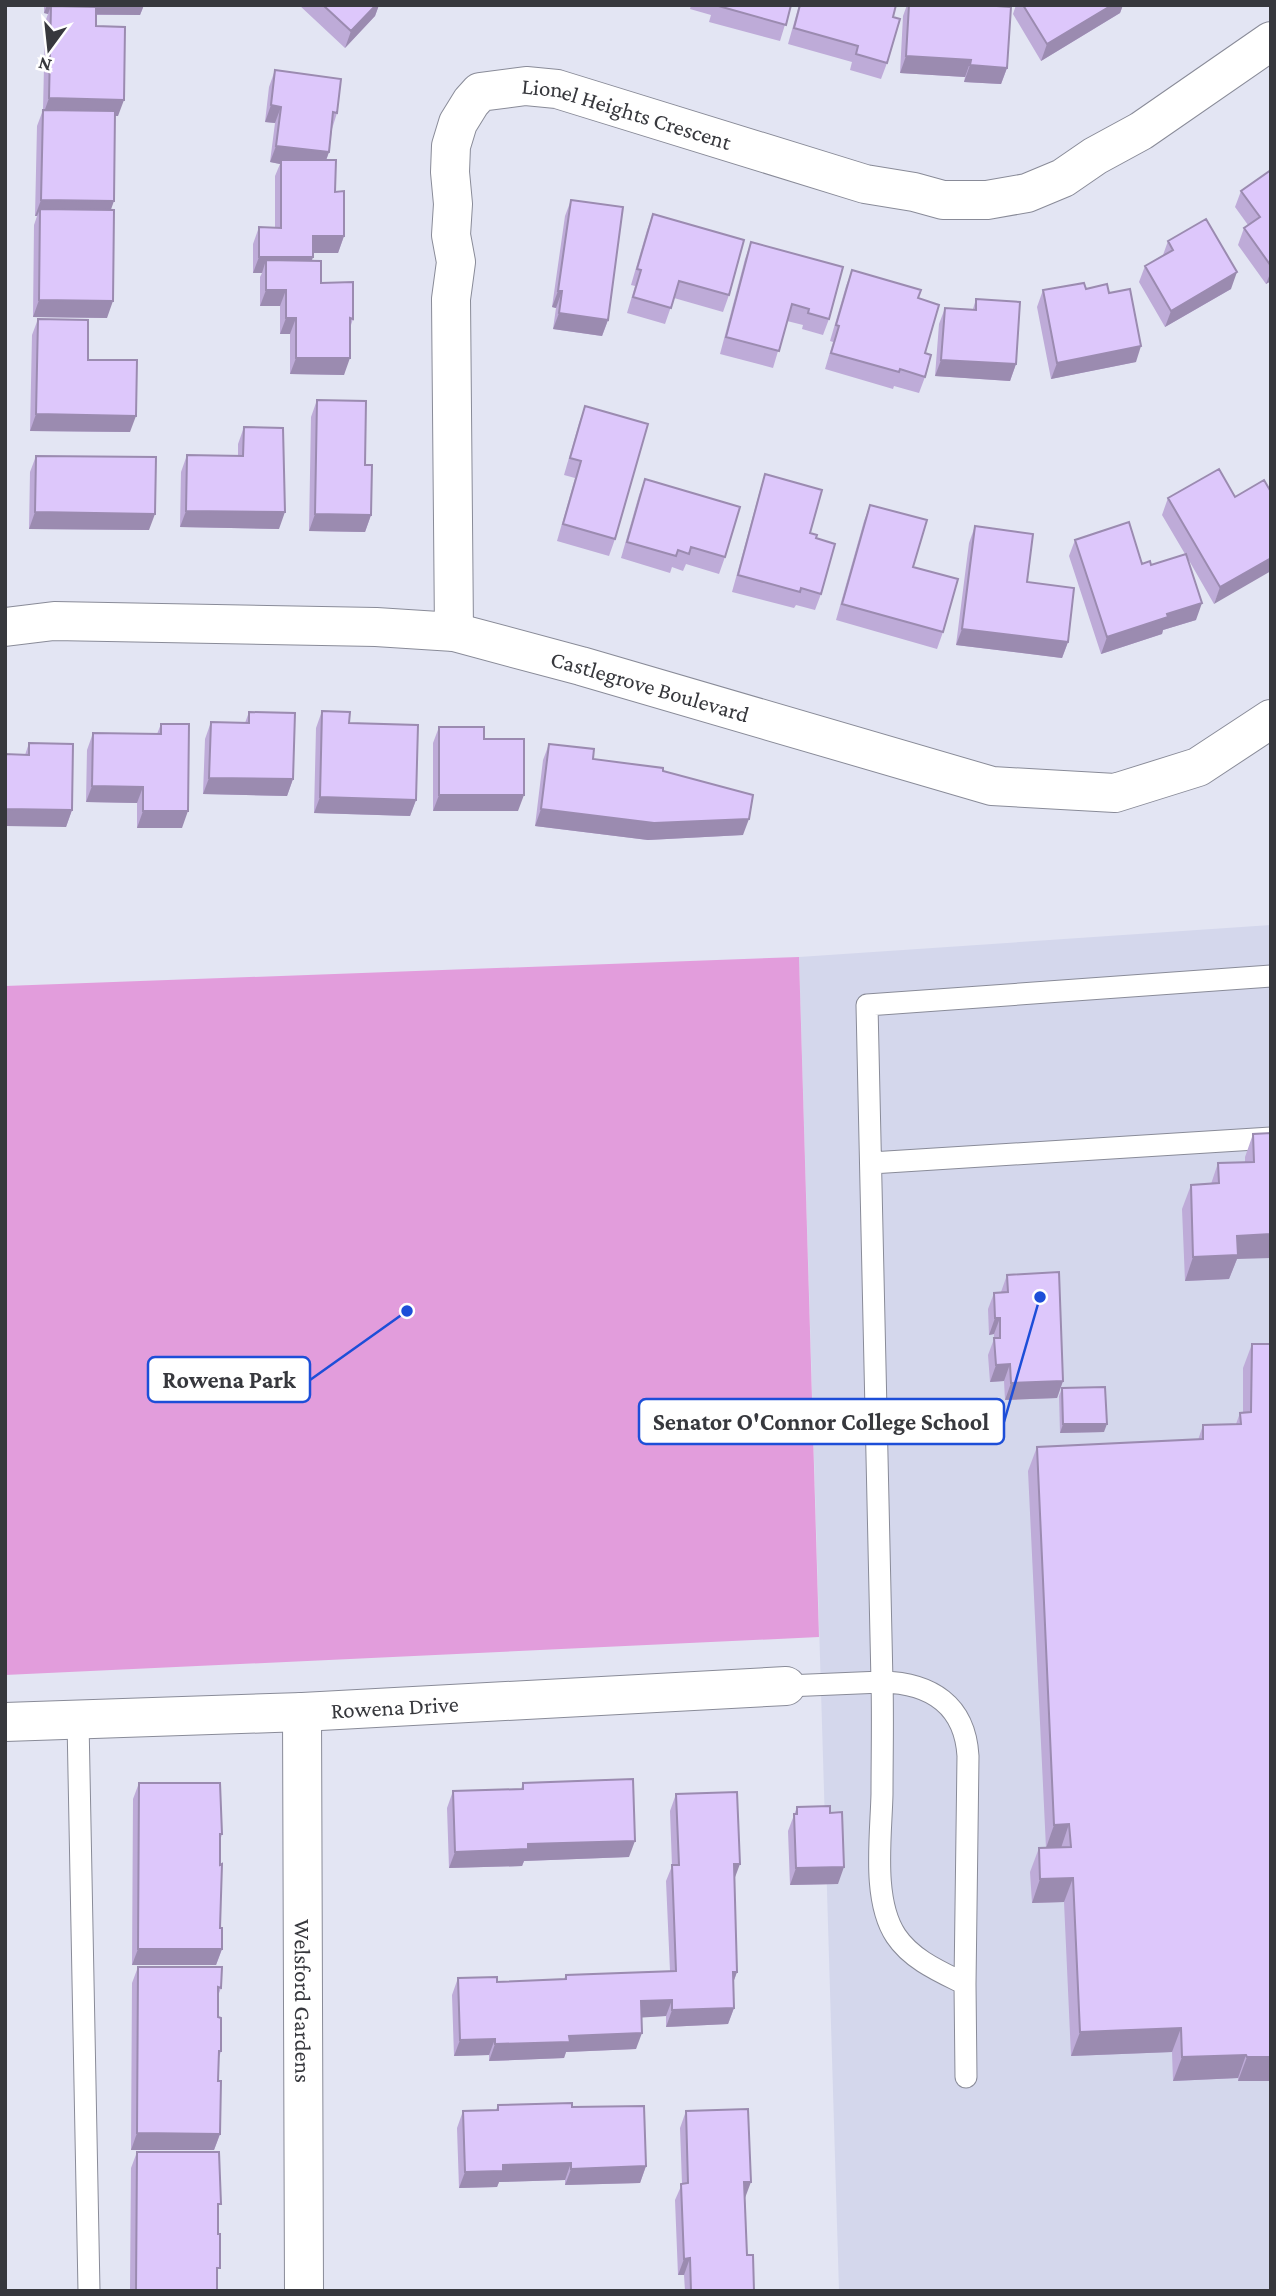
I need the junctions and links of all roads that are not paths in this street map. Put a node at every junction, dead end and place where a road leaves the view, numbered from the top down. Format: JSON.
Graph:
{"nodes":[{"id":1,"x":1271,"y":41,"type":"edge"},
{"id":2,"x":5,"y":627,"type":"edge"},
{"id":3,"x":454,"y":632,"type":"junction"},
{"id":4,"x":1271,"y":719,"type":"edge"},
{"id":5,"x":1271,"y":976,"type":"edge"},
{"id":6,"x":1271,"y":1138,"type":"edge"},
{"id":7,"x":871,"y":1163,"type":"junction"},
{"id":8,"x":882,"y":1682,"type":"junction"},
{"id":9,"x":786,"y":1686,"type":"joint"},
{"id":10,"x":302,"y":1712,"type":"junction"},
{"id":11,"x":78,"y":1721,"type":"junction"},
{"id":12,"x":5,"y":1723,"type":"edge"},
{"id":13,"x":965,"y":1984,"type":"junction"},
{"id":14,"x":966,"y":2077,"type":"dead end"},
{"id":15,"x":89,"y":2291,"type":"edge"},
{"id":16,"x":304,"y":2291,"type":"edge"}],
"edges":[{"from":1,"to":3,"type":"street","name":"Lionel Heights Crescent"},
{"from":2,"to":3,"type":"street","name":"Castlegrove Boulevard"},
{"from":3,"to":4,"type":"street","name":"Castlegrove Boulevard"},
{"from":5,"to":7,"type":"lane"},
{"from":6,"to":7,"type":"lane"},
{"from":7,"to":8,"type":"lane"},
{"from":8,"to":9,"type":"lane"},
{"from":8,"to":13,"type":"lane"},
{"from":8,"to":13,"type":"lane"},
{"from":9,"to":10,"type":"street","name":"Rowena Drive"},
{"from":10,"to":11,"type":"street","name":"Rowena Drive"},
{"from":10,"to":16,"type":"street","name":"Welsford Gardens"},
{"from":11,"to":12,"type":"street","name":"Rowena Drive"},
{"from":11,"to":15,"type":"lane"},
{"from":13,"to":14,"type":"lane"}]}
